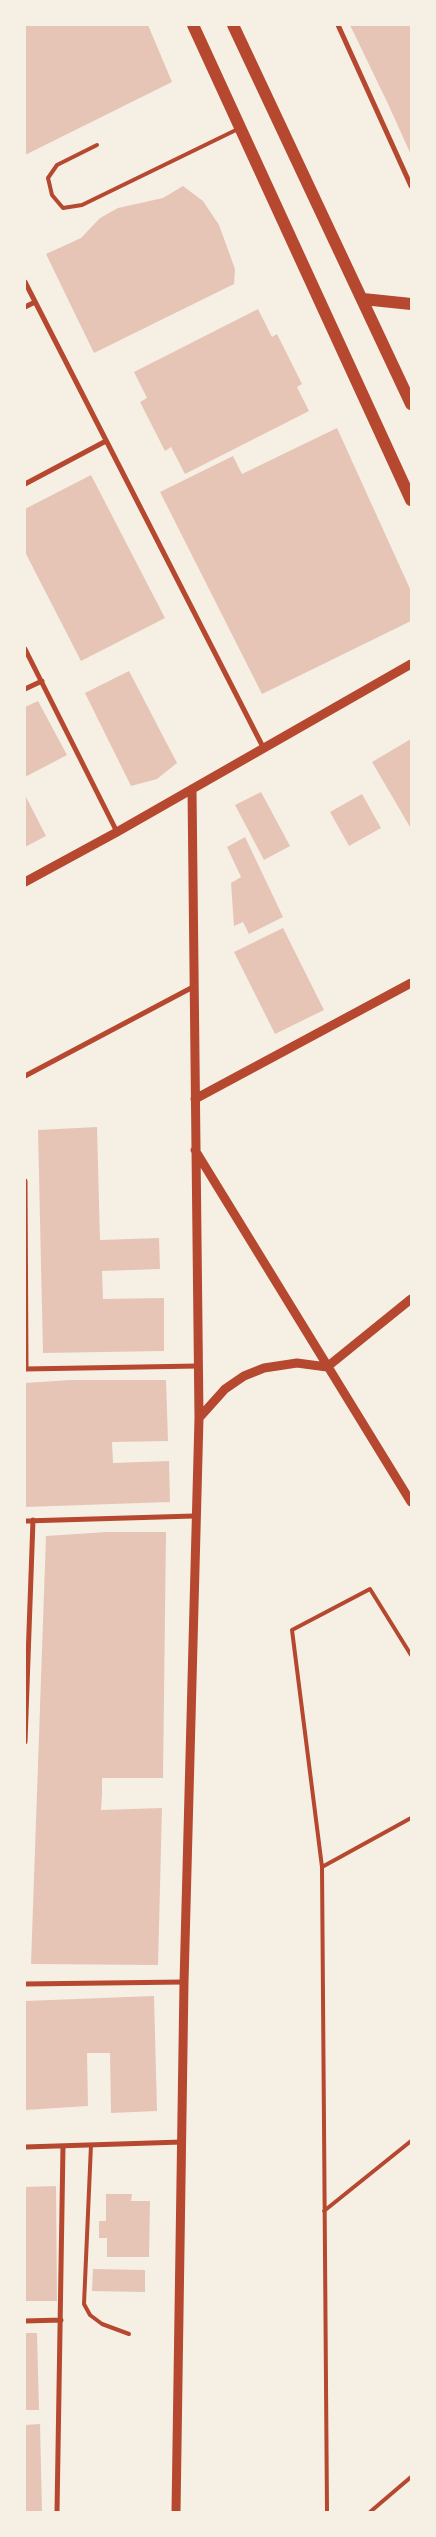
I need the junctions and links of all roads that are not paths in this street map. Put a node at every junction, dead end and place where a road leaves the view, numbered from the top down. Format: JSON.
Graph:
{"nodes":[{"id":1,"x":193,"y":25,"type":"edge"},
{"id":2,"x":233,"y":25,"type":"edge"},
{"id":3,"x":338,"y":25,"type":"edge"},
{"id":4,"x":240,"y":128,"type":"junction"},
{"id":5,"x":97,"y":145,"type":"dead end"},
{"id":6,"x":411,"y":186,"type":"edge"},
{"id":7,"x":25,"y":282,"type":"edge"},
{"id":8,"x":362,"y":299,"type":"junction"},
{"id":9,"x":35,"y":302,"type":"junction"},
{"id":10,"x":411,"y":304,"type":"edge"},
{"id":11,"x":25,"y":308,"type":"edge"},
{"id":12,"x":411,"y":404,"type":"edge"},
{"id":13,"x":106,"y":441,"type":"junction"},
{"id":14,"x":25,"y":484,"type":"edge"},
{"id":15,"x":411,"y":500,"type":"edge"},
{"id":16,"x":25,"y":648,"type":"edge"},
{"id":17,"x":411,"y":664,"type":"edge"},
{"id":18,"x":42,"y":681,"type":"junction"},
{"id":19,"x":25,"y":689,"type":"edge"},
{"id":20,"x":263,"y":748,"type":"junction"},
{"id":21,"x":192,"y":789,"type":"junction"},
{"id":22,"x":117,"y":832,"type":"junction"},
{"id":23,"x":25,"y":882,"type":"edge"},
{"id":24,"x":411,"y":983,"type":"edge"},
{"id":25,"x":194,"y":987,"type":"junction"},
{"id":26,"x":25,"y":1076,"type":"edge"},
{"id":27,"x":195,"y":1099,"type":"junction"},
{"id":28,"x":195,"y":1150,"type":"junction"},
{"id":29,"x":25,"y":1181,"type":"edge"},
{"id":30,"x":411,"y":1299,"type":"edge"},
{"id":31,"x":198,"y":1366,"type":"junction"},
{"id":32,"x":327,"y":1367,"type":"junction"},
{"id":33,"x":25,"y":1369,"type":"edge"},
{"id":34,"x":198,"y":1418,"type":"junction"},
{"id":35,"x":411,"y":1502,"type":"edge"},
{"id":36,"x":194,"y":1516,"type":"junction"},
{"id":37,"x":33,"y":1520,"type":"junction"},
{"id":38,"x":25,"y":1521,"type":"edge"},
{"id":39,"x":411,"y":1656,"type":"edge"},
{"id":40,"x":25,"y":1742,"type":"edge"},
{"id":41,"x":411,"y":1818,"type":"edge"},
{"id":42,"x":322,"y":1867,"type":"junction"},
{"id":43,"x":184,"y":1982,"type":"junction"},
{"id":44,"x":25,"y":1984,"type":"edge"},
{"id":45,"x":182,"y":2142,"type":"junction"},
{"id":46,"x":411,"y":2142,"type":"edge"},
{"id":47,"x":91,"y":2145,"type":"junction"},
{"id":48,"x":63,"y":2146,"type":"junction"},
{"id":49,"x":25,"y":2147,"type":"edge"},
{"id":50,"x":324,"y":2210,"type":"junction"},
{"id":51,"x":62,"y":2320,"type":"junction"},
{"id":52,"x":25,"y":2321,"type":"edge"},
{"id":53,"x":129,"y":2334,"type":"dead end"},
{"id":54,"x":411,"y":2477,"type":"edge"},
{"id":55,"x":57,"y":2512,"type":"edge"},
{"id":56,"x":176,"y":2512,"type":"edge"},
{"id":57,"x":327,"y":2512,"type":"edge"},
{"id":58,"x":370,"y":2512,"type":"edge"}],
"edges":[{"from":1,"to":4,"type":"main road"},
{"from":2,"to":8,"type":"main road"},
{"from":3,"to":6,"type":"street"},
{"from":4,"to":5,"type":"lane"},
{"from":4,"to":15,"type":"main road"},
{"from":7,"to":9,"type":"street"},
{"from":8,"to":10,"type":"main road"},
{"from":8,"to":12,"type":"main road"},
{"from":9,"to":11,"type":"street"},
{"from":9,"to":13,"type":"street"},
{"from":13,"to":14,"type":"street"},
{"from":13,"to":20,"type":"street"},
{"from":16,"to":18,"type":"street"},
{"from":17,"to":20,"type":"street"},
{"from":18,"to":19,"type":"street"},
{"from":18,"to":22,"type":"street"},
{"from":20,"to":21,"type":"street"},
{"from":21,"to":22,"type":"street"},
{"from":21,"to":25,"type":"street"},
{"from":22,"to":23,"type":"street"},
{"from":24,"to":27,"type":"street"},
{"from":25,"to":26,"type":"street"},
{"from":25,"to":27,"type":"street"},
{"from":27,"to":28,"type":"street"},
{"from":28,"to":31,"type":"street"},
{"from":28,"to":32,"type":"street"},
{"from":29,"to":33,"type":"street"},
{"from":30,"to":32,"type":"street"},
{"from":31,"to":33,"type":"street"},
{"from":31,"to":34,"type":"street"},
{"from":32,"to":34,"type":"street"},
{"from":32,"to":35,"type":"street"},
{"from":34,"to":36,"type":"street"},
{"from":36,"to":37,"type":"street"},
{"from":36,"to":43,"type":"street"},
{"from":37,"to":38,"type":"street"},
{"from":37,"to":40,"type":"street"},
{"from":39,"to":42,"type":"lane"},
{"from":41,"to":42,"type":"lane"},
{"from":42,"to":50,"type":"lane"},
{"from":43,"to":44,"type":"street"},
{"from":43,"to":45,"type":"street"},
{"from":45,"to":47,"type":"street"},
{"from":45,"to":56,"type":"street"},
{"from":46,"to":50,"type":"lane"},
{"from":47,"to":48,"type":"street"},
{"from":47,"to":53,"type":"lane"},
{"from":48,"to":49,"type":"street"},
{"from":48,"to":51,"type":"street"},
{"from":50,"to":57,"type":"lane"},
{"from":51,"to":52,"type":"street"},
{"from":51,"to":55,"type":"street"},
{"from":54,"to":58,"type":"lane"}]}
